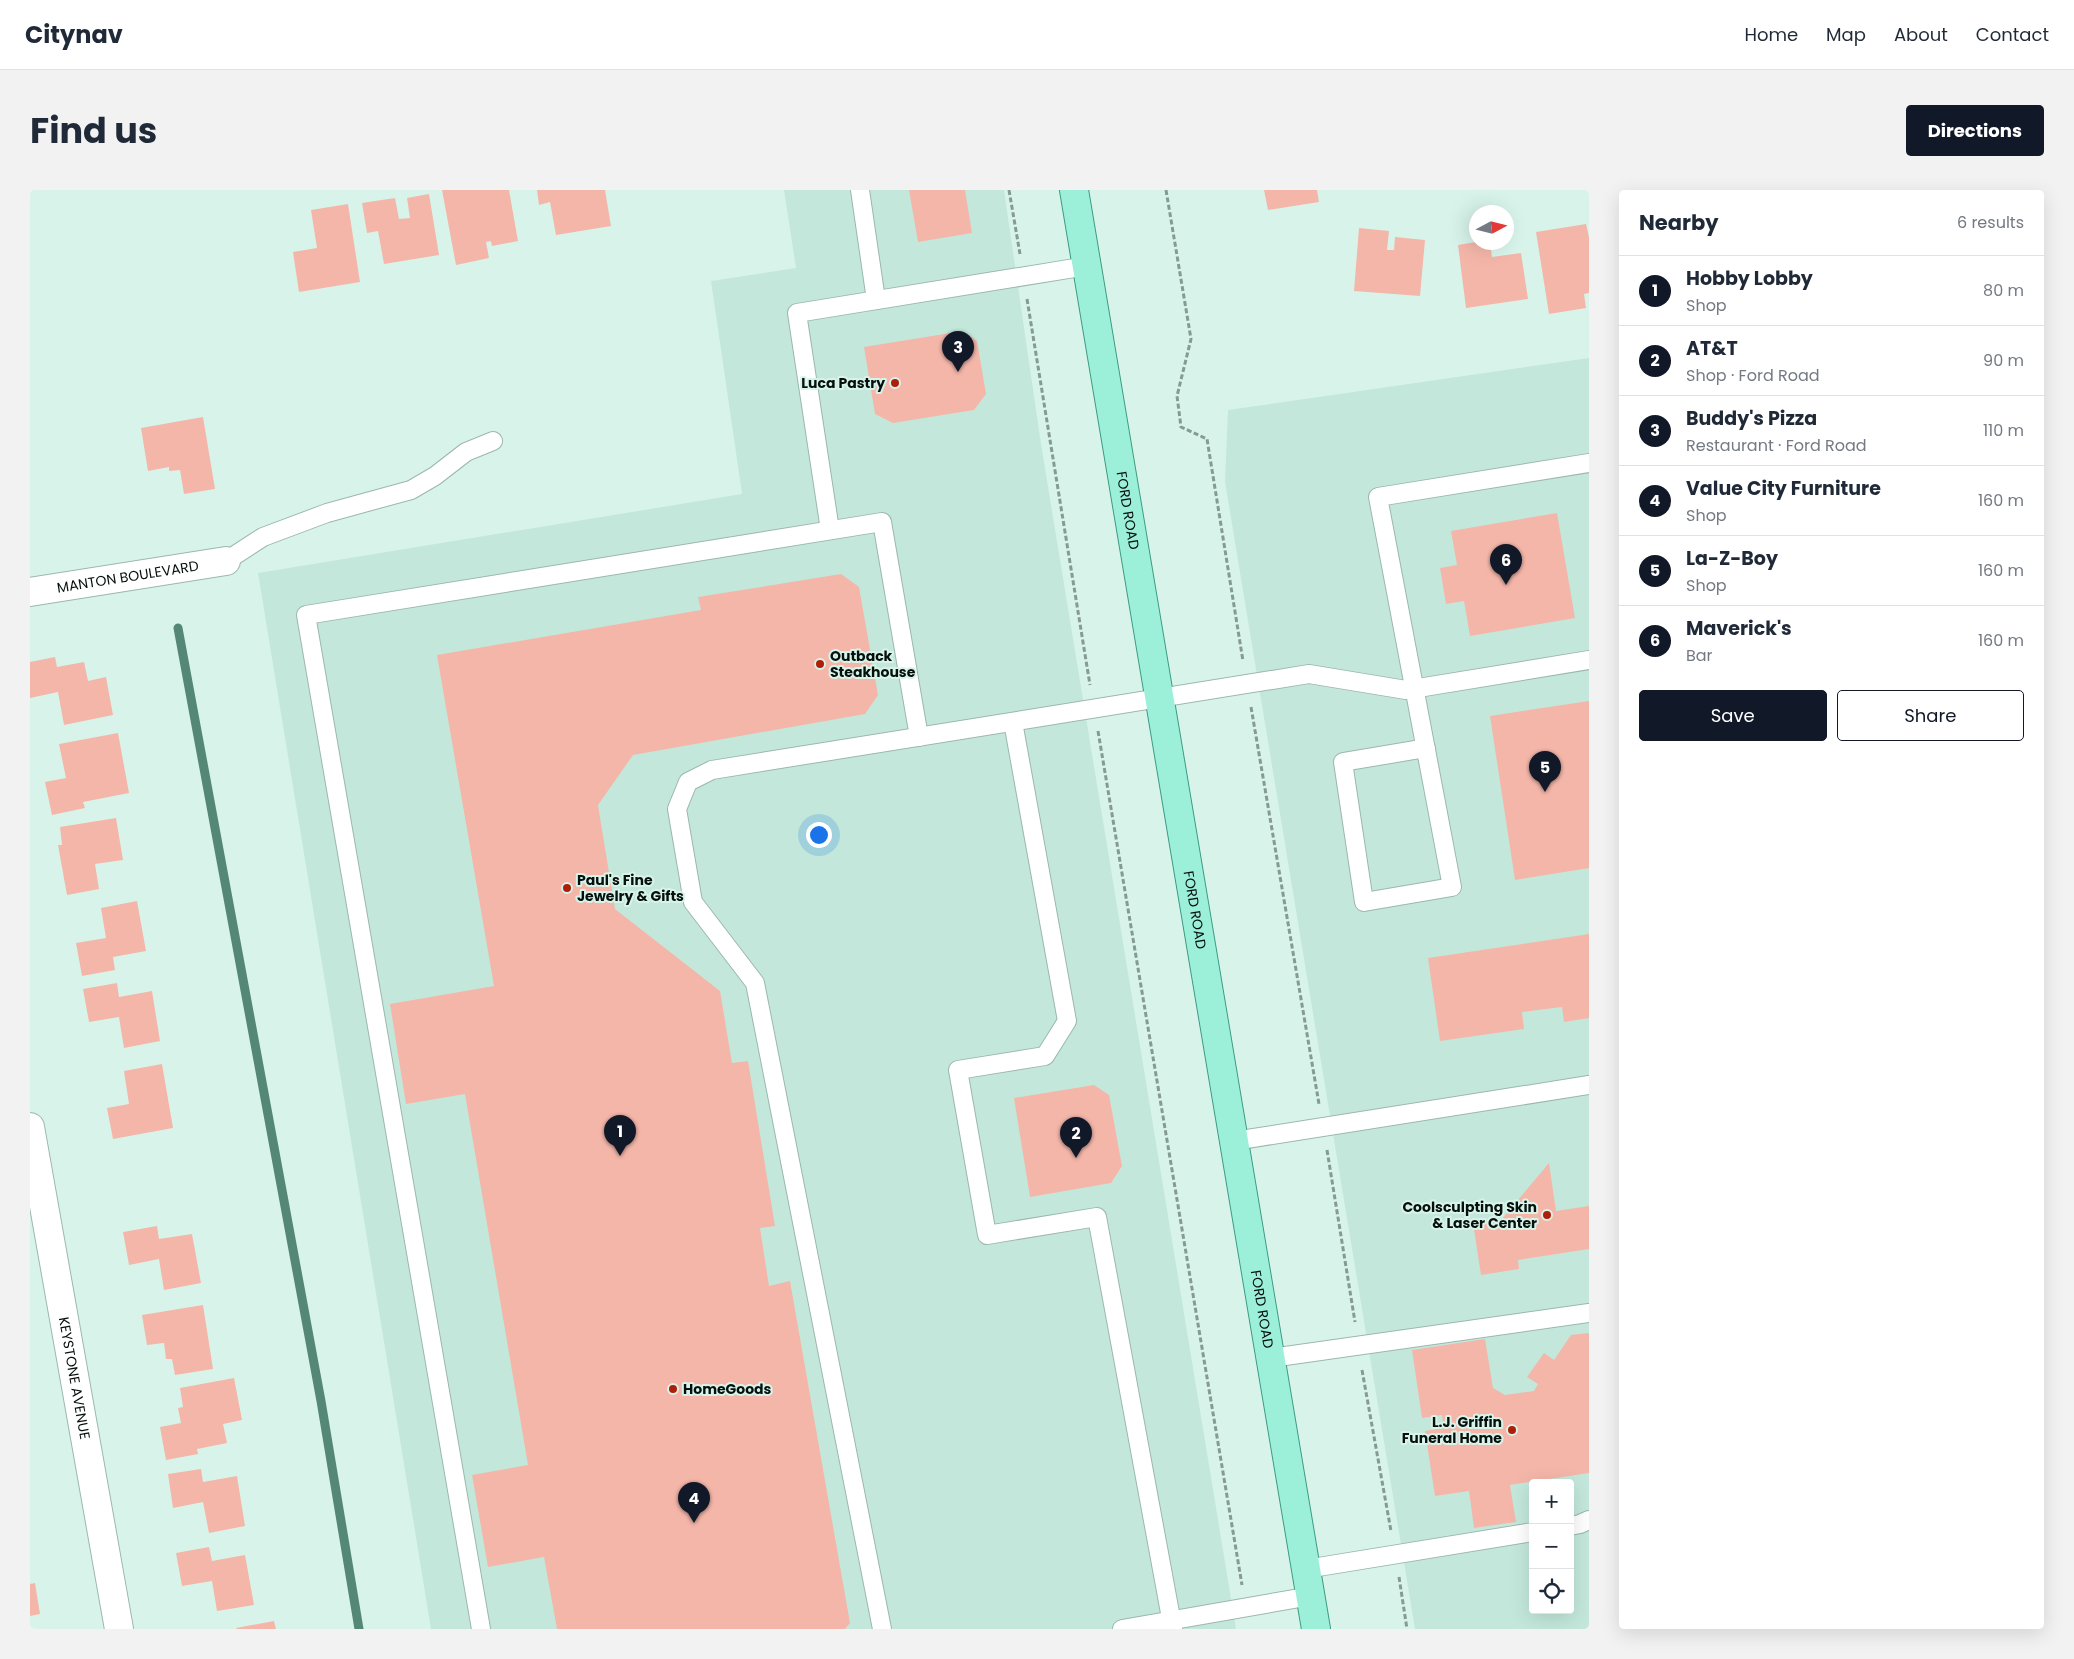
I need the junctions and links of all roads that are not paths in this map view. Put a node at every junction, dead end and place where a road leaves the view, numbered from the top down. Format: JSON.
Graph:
{"nodes":[{"id":1,"x":860,"y":190,"type":"edge"},
{"id":2,"x":1074,"y":190,"type":"edge"},
{"id":3,"x":1087,"y":266,"type":"junction"},
{"id":4,"x":876,"y":300,"type":"junction"},
{"id":5,"x":493,"y":441,"type":"dead end"},
{"id":6,"x":1589,"y":463,"type":"edge"},
{"id":7,"x":830,"y":530,"type":"junction"},
{"id":8,"x":226,"y":561,"type":"joint"},
{"id":9,"x":30,"y":592,"type":"edge"},
{"id":10,"x":1589,"y":660,"type":"edge"},
{"id":11,"x":1414,"y":689,"type":"junction"},
{"id":12,"x":1159,"y":698,"type":"junction"},
{"id":13,"x":1013,"y":722,"type":"junction"},
{"id":14,"x":919,"y":737,"type":"junction"},
{"id":15,"x":1426,"y":748,"type":"junction"},
{"id":16,"x":1589,"y":1085,"type":"edge"},
{"id":17,"x":30,"y":1127,"type":"edge"},
{"id":18,"x":1234,"y":1141,"type":"junction"},
{"id":19,"x":1589,"y":1313,"type":"edge"},
{"id":20,"x":1270,"y":1358,"type":"junction"},
{"id":21,"x":1589,"y":1520,"type":"edge"},
{"id":22,"x":1574,"y":1525,"type":"edge"},
{"id":23,"x":1529,"y":1533,"type":"edge"},
{"id":24,"x":1306,"y":1568,"type":"junction"},
{"id":25,"x":1311,"y":1596,"type":"junction"},
{"id":26,"x":1172,"y":1625,"type":"edge"},
{"id":27,"x":119,"y":1629,"type":"edge"},
{"id":28,"x":481,"y":1629,"type":"edge"},
{"id":29,"x":882,"y":1629,"type":"edge"},
{"id":30,"x":1122,"y":1629,"type":"edge"},
{"id":31,"x":1316,"y":1629,"type":"edge"}],
"edges":[{"from":1,"to":4,"type":"lane"},
{"from":2,"to":3,"type":"main road","name":"FORD ROAD"},
{"from":3,"to":4,"type":"lane"},
{"from":3,"to":12,"type":"main road","name":"FORD ROAD"},
{"from":4,"to":7,"type":"lane"},
{"from":5,"to":8,"type":"lane"},
{"from":6,"to":11,"type":"lane"},
{"from":7,"to":14,"type":"lane"},
{"from":7,"to":28,"type":"lane"},
{"from":8,"to":9,"type":"street","name":"MANTON BOULEVARD"},
{"from":10,"to":11,"type":"lane"},
{"from":11,"to":12,"type":"lane"},
{"from":11,"to":15,"type":"lane"},
{"from":12,"to":13,"type":"lane"},
{"from":12,"to":18,"type":"main road","name":"FORD ROAD"},
{"from":13,"to":14,"type":"lane"},
{"from":13,"to":26,"type":"lane"},
{"from":14,"to":29,"type":"lane"},
{"from":15,"to":15,"type":"lane"},
{"from":16,"to":18,"type":"lane"},
{"from":17,"to":27,"type":"street","name":"KEYSTONE AVENUE"},
{"from":18,"to":20,"type":"main road","name":"FORD ROAD"},
{"from":19,"to":20,"type":"lane"},
{"from":20,"to":24,"type":"main road","name":"FORD ROAD"},
{"from":21,"to":22,"type":"lane"},
{"from":23,"to":24,"type":"lane"},
{"from":24,"to":25,"type":"main road","name":"FORD ROAD"},
{"from":25,"to":26,"type":"lane"},
{"from":25,"to":31,"type":"main road","name":"FORD ROAD"},
{"from":26,"to":30,"type":"lane"}]}
